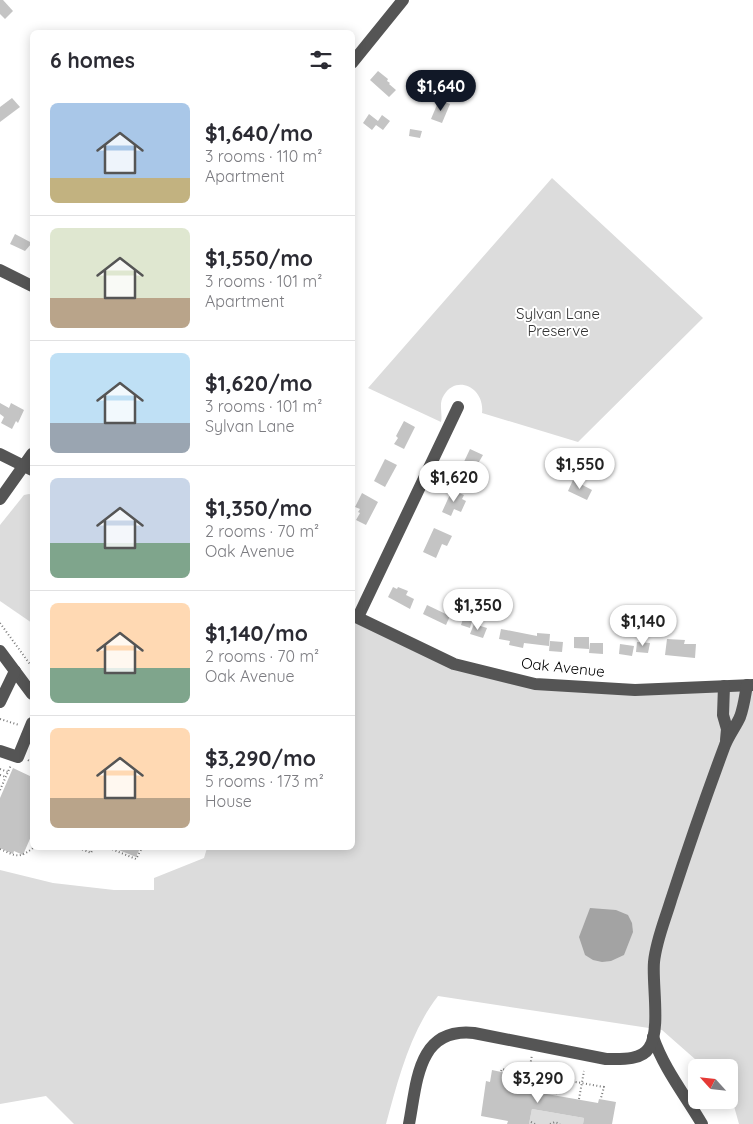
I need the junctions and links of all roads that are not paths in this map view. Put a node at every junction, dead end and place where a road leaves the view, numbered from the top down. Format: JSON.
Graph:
{"nodes":[{"id":1,"x":403,"y":0,"type":"edge"},
{"id":2,"x":355,"y":58,"type":"edge"},
{"id":3,"x":0,"y":270,"type":"edge"},
{"id":4,"x":30,"y":285,"type":"edge"},
{"id":5,"x":458,"y":407,"type":"dead end"},
{"id":6,"x":0,"y":454,"type":"edge"},
{"id":7,"x":28,"y":468,"type":"edge"},
{"id":8,"x":0,"y":499,"type":"edge"},
{"id":9,"x":355,"y":616,"type":"edge"},
{"id":10,"x":0,"y":651,"type":"edge"},
{"id":11,"x":15,"y":671,"type":"junction"},
{"id":12,"x":750,"y":685,"type":"edge"},
{"id":13,"x":724,"y":686,"type":"junction"},
{"id":14,"x":30,"y":691,"type":"edge"},
{"id":15,"x":0,"y":702,"type":"edge"},
{"id":16,"x":30,"y":728,"type":"edge"},
{"id":17,"x":725,"y":745,"type":"junction"},
{"id":18,"x":0,"y":751,"type":"edge"},
{"id":19,"x":653,"y":1037,"type":"junction"},
{"id":20,"x":408,"y":1124,"type":"edge"},
{"id":21,"x":702,"y":1124,"type":"edge"}],
"edges":[{"from":1,"to":2,"type":"street"},
{"from":3,"to":4,"type":"street"},
{"from":5,"to":9,"type":"street"},
{"from":6,"to":7,"type":"street"},
{"from":7,"to":8,"type":"street"},
{"from":9,"to":13,"type":"street","name":"Oak Avenue"},
{"from":10,"to":11,"type":"street"},
{"from":11,"to":14,"type":"street"},
{"from":11,"to":15,"type":"street"},
{"from":12,"to":13,"type":"street","name":"Oak Avenue"},
{"from":12,"to":17,"type":"street"},
{"from":13,"to":17,"type":"street"},
{"from":16,"to":18,"type":"street"},
{"from":17,"to":19,"type":"street"},
{"from":19,"to":20,"type":"street"},
{"from":19,"to":21,"type":"street"}]}
